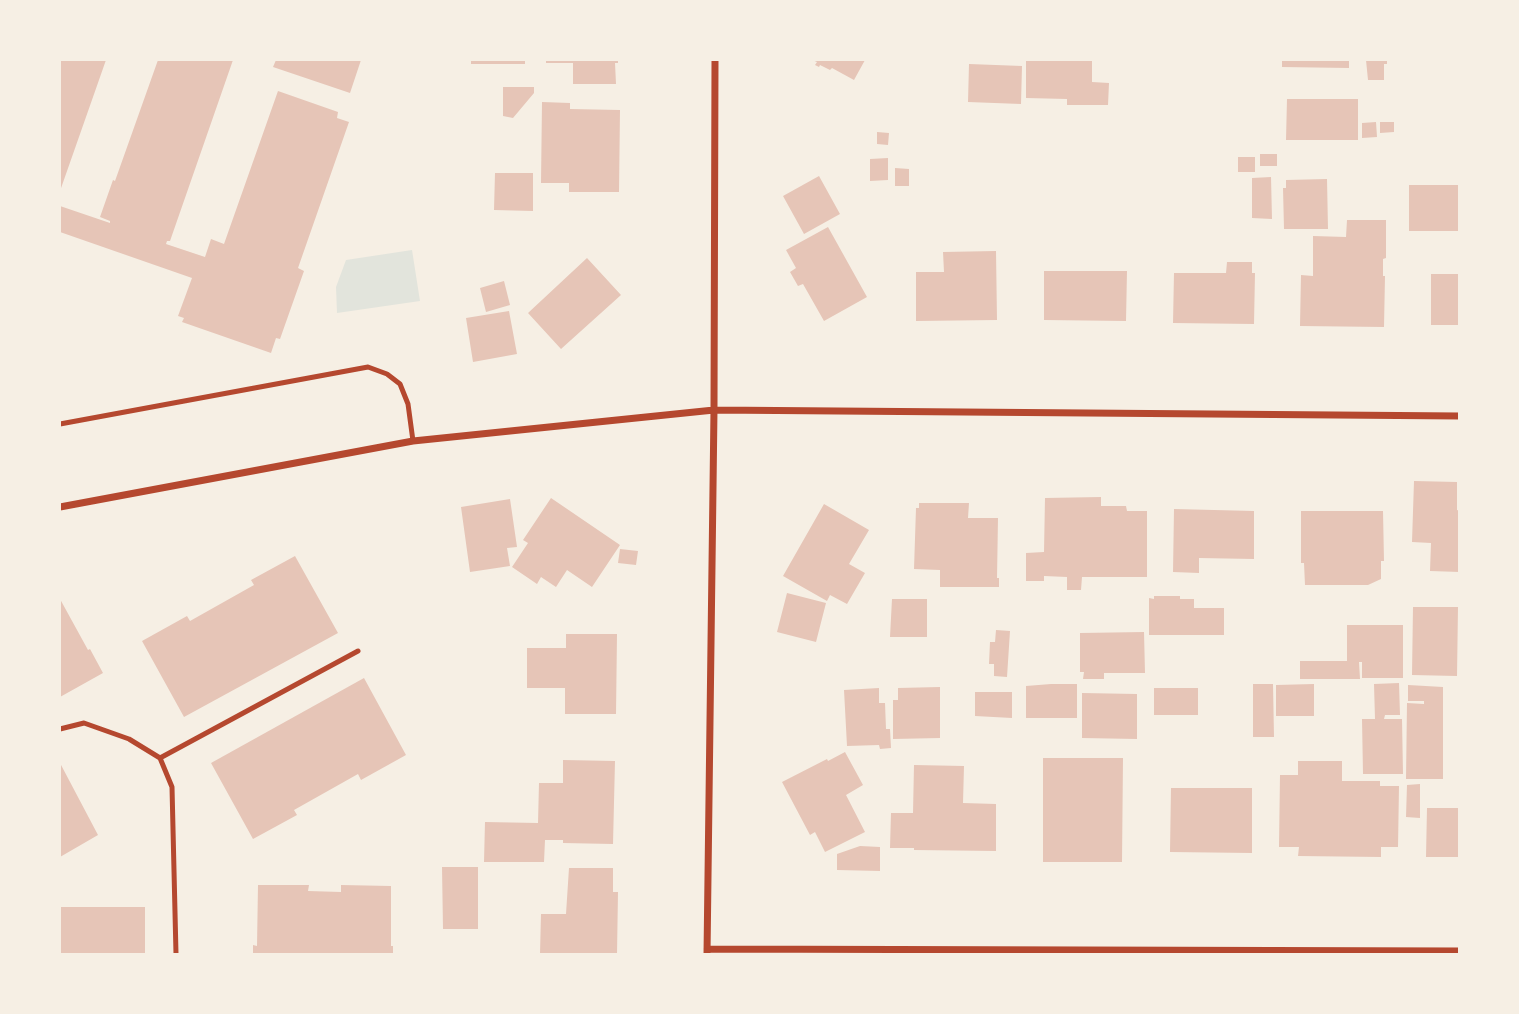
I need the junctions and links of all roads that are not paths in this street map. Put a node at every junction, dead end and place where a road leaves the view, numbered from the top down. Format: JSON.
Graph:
{"nodes":[{"id":1,"x":715,"y":60,"type":"edge"},
{"id":2,"x":714,"y":410,"type":"junction"},
{"id":3,"x":1460,"y":416,"type":"edge"},
{"id":4,"x":60,"y":424,"type":"edge"},
{"id":5,"x":413,"y":441,"type":"junction"},
{"id":6,"x":60,"y":507,"type":"edge"},
{"id":7,"x":358,"y":651,"type":"dead end"},
{"id":8,"x":60,"y":729,"type":"edge"},
{"id":9,"x":160,"y":758,"type":"junction"},
{"id":10,"x":1460,"y":951,"type":"edge"},
{"id":11,"x":707,"y":952,"type":"edge"},
{"id":12,"x":176,"y":954,"type":"edge"}],
"edges":[{"from":1,"to":2,"type":"street"},
{"from":2,"to":3,"type":"street"},
{"from":2,"to":5,"type":"street"},
{"from":2,"to":11,"type":"street"},
{"from":4,"to":5,"type":"lane"},
{"from":5,"to":6,"type":"street"},
{"from":7,"to":9,"type":"lane"},
{"from":8,"to":9,"type":"lane"},
{"from":9,"to":12,"type":"lane"},
{"from":10,"to":11,"type":"street"}]}
